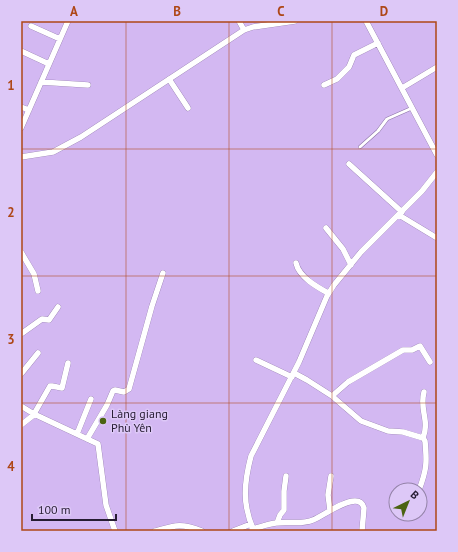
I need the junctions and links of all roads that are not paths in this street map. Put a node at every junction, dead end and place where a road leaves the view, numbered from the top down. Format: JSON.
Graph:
{"nodes":[{"id":1,"x":68,"y":21,"type":"edge"},
{"id":2,"x":239,"y":21,"type":"edge"},
{"id":3,"x":295,"y":21,"type":"edge"},
{"id":4,"x":366,"y":21,"type":"edge"},
{"id":5,"x":264,"y":23,"type":"edge"},
{"id":6,"x":31,"y":26,"type":"dead end"},
{"id":7,"x":244,"y":30,"type":"junction"},
{"id":8,"x":60,"y":39,"type":"junction"},
{"id":9,"x":378,"y":43,"type":"junction"},
{"id":10,"x":21,"y":51,"type":"edge"},
{"id":11,"x":49,"y":64,"type":"junction"},
{"id":12,"x":437,"y":67,"type":"edge"},
{"id":13,"x":169,"y":80,"type":"junction"},
{"id":14,"x":42,"y":82,"type":"junction"},
{"id":15,"x":88,"y":85,"type":"dead end"},
{"id":16,"x":324,"y":85,"type":"dead end"},
{"id":17,"x":402,"y":88,"type":"junction"},
{"id":18,"x":21,"y":107,"type":"edge"},
{"id":19,"x":188,"y":108,"type":"dead end"},
{"id":20,"x":412,"y":108,"type":"junction"},
{"id":21,"x":29,"y":110,"type":"junction"},
{"id":22,"x":21,"y":128,"type":"edge"},
{"id":23,"x":360,"y":147,"type":"dead end"},
{"id":24,"x":437,"y":155,"type":"edge"},
{"id":25,"x":21,"y":157,"type":"edge"},
{"id":26,"x":349,"y":164,"type":"dead end"},
{"id":27,"x":436,"y":176,"type":"edge"},
{"id":28,"x":400,"y":214,"type":"junction"},
{"id":29,"x":326,"y":228,"type":"dead end"},
{"id":30,"x":437,"y":238,"type":"edge"},
{"id":31,"x":21,"y":252,"type":"edge"},
{"id":32,"x":296,"y":263,"type":"dead end"},
{"id":33,"x":350,"y":265,"type":"junction"},
{"id":34,"x":163,"y":273,"type":"dead end"},
{"id":35,"x":38,"y":291,"type":"dead end"},
{"id":36,"x":328,"y":293,"type":"junction"},
{"id":37,"x":58,"y":307,"type":"dead end"},
{"id":38,"x":21,"y":334,"type":"edge"},
{"id":39,"x":38,"y":353,"type":"dead end"},
{"id":40,"x":256,"y":360,"type":"dead end"},
{"id":41,"x":430,"y":362,"type":"dead end"},
{"id":42,"x":68,"y":363,"type":"dead end"},
{"id":43,"x":21,"y":374,"type":"edge"},
{"id":44,"x":293,"y":375,"type":"junction"},
{"id":45,"x":424,"y":392,"type":"dead end"},
{"id":46,"x":332,"y":396,"type":"junction"},
{"id":47,"x":91,"y":399,"type":"dead end"},
{"id":48,"x":21,"y":406,"type":"edge"},
{"id":49,"x":34,"y":414,"type":"junction"},
{"id":50,"x":21,"y":425,"type":"edge"},
{"id":51,"x":77,"y":434,"type":"junction"},
{"id":52,"x":423,"y":438,"type":"junction"},
{"id":53,"x":87,"y":439,"type":"junction"},
{"id":54,"x":286,"y":476,"type":"dead end"},
{"id":55,"x":331,"y":476,"type":"dead end"},
{"id":56,"x":422,"y":482,"type":"edge"},
{"id":57,"x":330,"y":510,"type":"junction"},
{"id":58,"x":277,"y":523,"type":"junction"},
{"id":59,"x":252,"y":528,"type":"edge"},
{"id":60,"x":115,"y":531,"type":"edge"},
{"id":61,"x":155,"y":531,"type":"edge"},
{"id":62,"x":202,"y":531,"type":"edge"},
{"id":63,"x":234,"y":531,"type":"edge"},
{"id":64,"x":362,"y":531,"type":"edge"}],
"edges":[{"from":1,"to":8,"type":"street"},
{"from":2,"to":7,"type":"street"},
{"from":3,"to":5,"type":"street"},
{"from":4,"to":9,"type":"street"},
{"from":5,"to":7,"type":"street"},
{"from":6,"to":8,"type":"street"},
{"from":7,"to":13,"type":"street"},
{"from":8,"to":11,"type":"street"},
{"from":9,"to":16,"type":"street"},
{"from":9,"to":17,"type":"street"},
{"from":10,"to":11,"type":"street"},
{"from":11,"to":14,"type":"street"},
{"from":12,"to":17,"type":"street"},
{"from":13,"to":19,"type":"street"},
{"from":13,"to":25,"type":"street"},
{"from":14,"to":15,"type":"street"},
{"from":14,"to":21,"type":"street"},
{"from":17,"to":20,"type":"street"},
{"from":18,"to":21,"type":"street"},
{"from":20,"to":23,"type":"lane"},
{"from":20,"to":24,"type":"street"},
{"from":21,"to":22,"type":"street"},
{"from":26,"to":28,"type":"street"},
{"from":27,"to":28,"type":"street"},
{"from":28,"to":30,"type":"street"},
{"from":28,"to":33,"type":"street"},
{"from":29,"to":33,"type":"street"},
{"from":31,"to":35,"type":"street"},
{"from":32,"to":36,"type":"street"},
{"from":33,"to":36,"type":"street"},
{"from":34,"to":53,"type":"street"},
{"from":36,"to":44,"type":"street"},
{"from":37,"to":38,"type":"street"},
{"from":39,"to":43,"type":"street"},
{"from":40,"to":44,"type":"street"},
{"from":41,"to":46,"type":"street"},
{"from":42,"to":49,"type":"street"},
{"from":44,"to":46,"type":"street"},
{"from":44,"to":59,"type":"street"},
{"from":45,"to":52,"type":"street"},
{"from":46,"to":52,"type":"street"},
{"from":47,"to":51,"type":"street"},
{"from":48,"to":49,"type":"street"},
{"from":49,"to":50,"type":"street"},
{"from":49,"to":51,"type":"street"},
{"from":51,"to":53,"type":"street"},
{"from":52,"to":56,"type":"street"},
{"from":53,"to":60,"type":"street"},
{"from":54,"to":58,"type":"street"},
{"from":55,"to":57,"type":"street"},
{"from":57,"to":58,"type":"street"},
{"from":57,"to":64,"type":"street"},
{"from":58,"to":59,"type":"street"},
{"from":59,"to":63,"type":"street"},
{"from":61,"to":62,"type":"street"}]}
